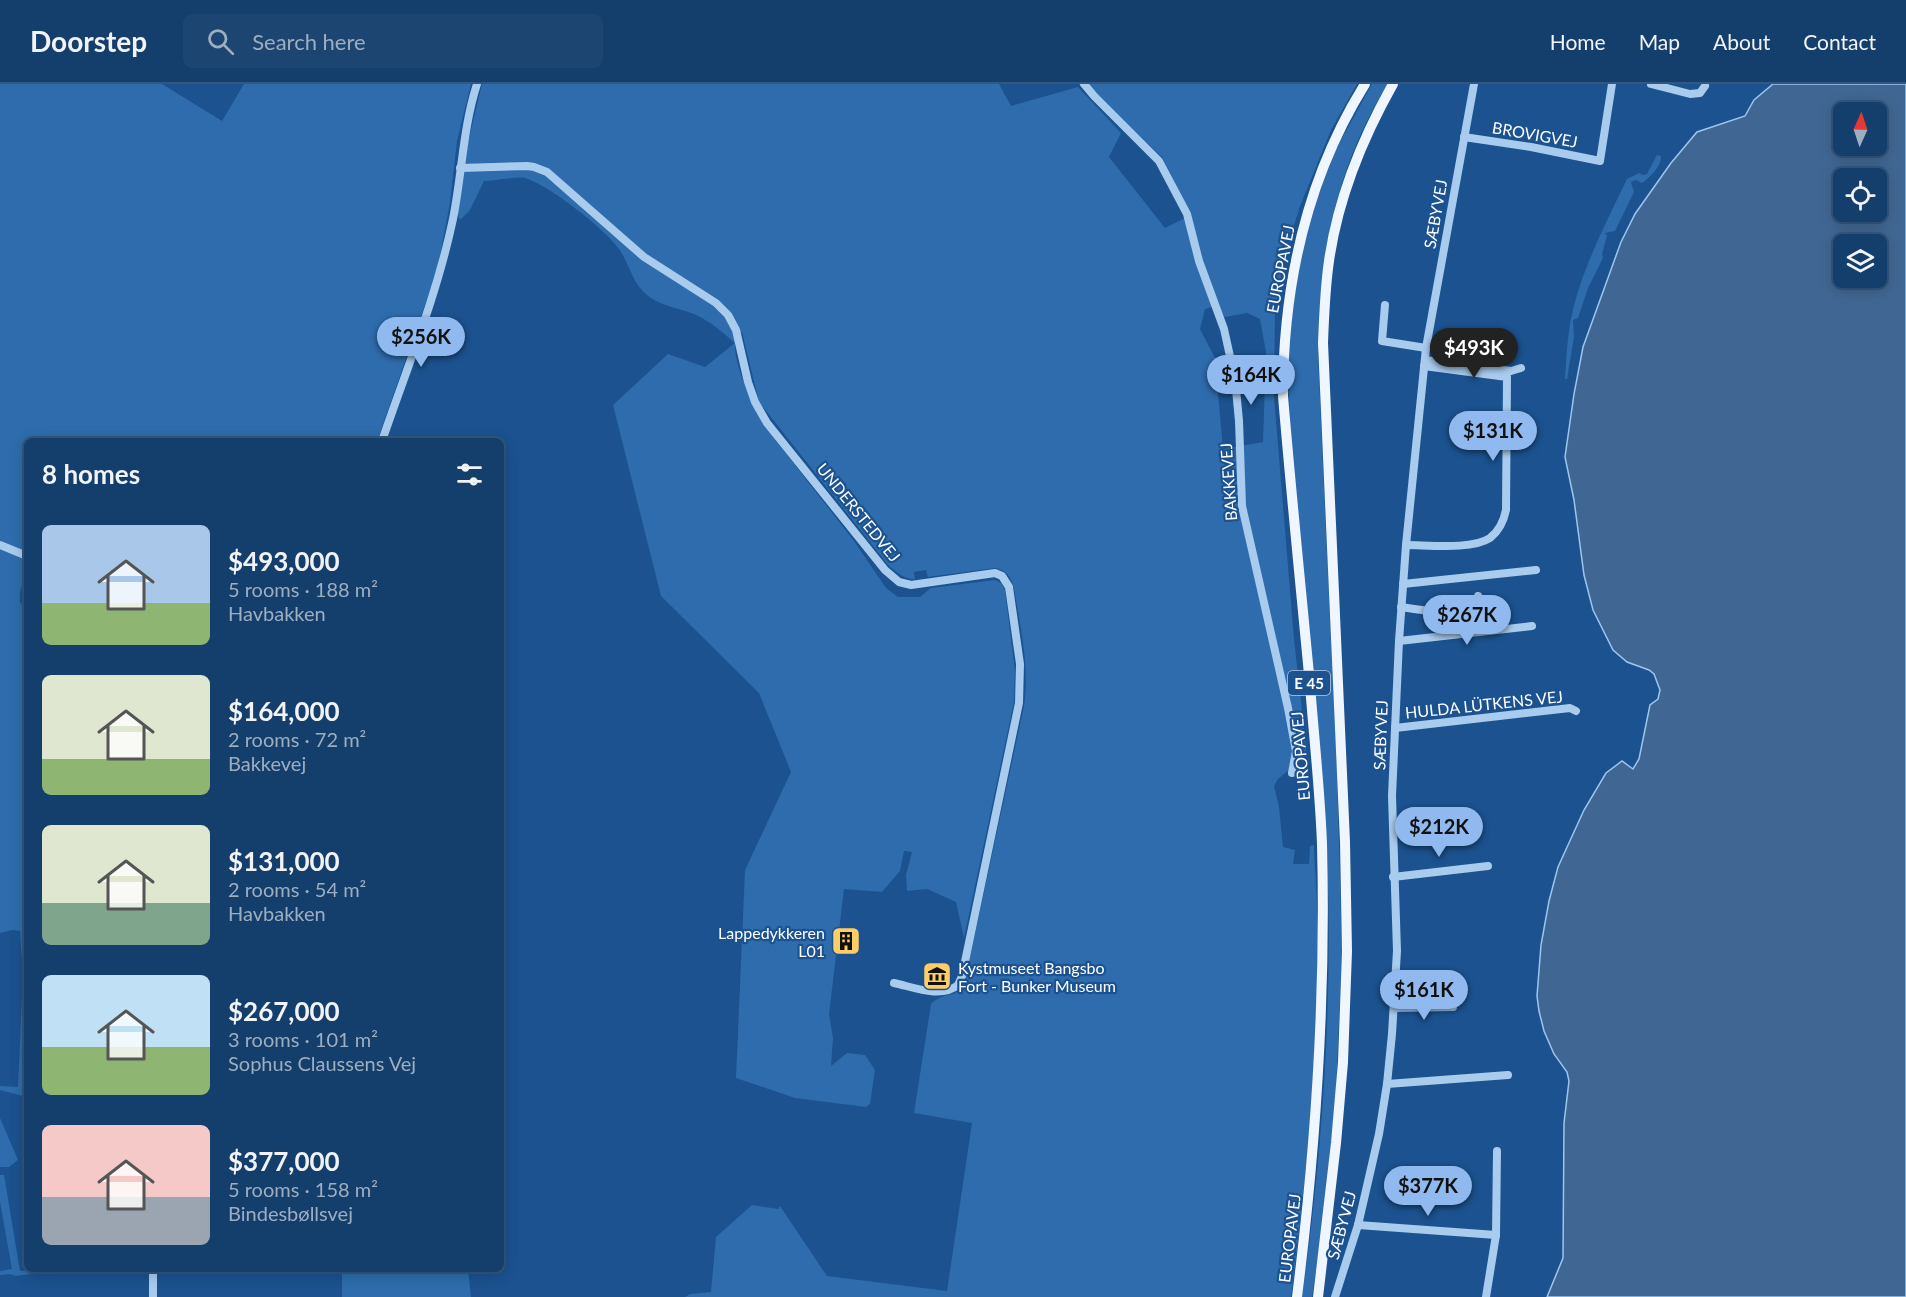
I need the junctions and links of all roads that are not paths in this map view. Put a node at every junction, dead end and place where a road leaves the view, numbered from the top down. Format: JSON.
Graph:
{"nodes":[{"id":1,"x":477,"y":84,"type":"edge"},
{"id":2,"x":1084,"y":84,"type":"edge"},
{"id":3,"x":1365,"y":84,"type":"edge"},
{"id":4,"x":1393,"y":84,"type":"edge"},
{"id":5,"x":1474,"y":84,"type":"edge"},
{"id":6,"x":1612,"y":84,"type":"edge"},
{"id":7,"x":1651,"y":84,"type":"edge"},
{"id":8,"x":1704,"y":86,"type":"dead end"},
{"id":9,"x":1464,"y":137,"type":"junction"},
{"id":10,"x":460,"y":168,"type":"junction"},
{"id":11,"x":1385,"y":305,"type":"dead end"},
{"id":12,"x":1426,"y":348,"type":"junction"},
{"id":13,"x":1424,"y":363,"type":"junction"},
{"id":14,"x":1521,"y":368,"type":"dead end"},
{"id":15,"x":383,"y":438,"type":"edge"},
{"id":16,"x":0,"y":545,"type":"edge"},
{"id":17,"x":1406,"y":545,"type":"junction"},
{"id":18,"x":24,"y":555,"type":"edge"},
{"id":19,"x":1536,"y":570,"type":"dead end"},
{"id":20,"x":1403,"y":584,"type":"junction"},
{"id":21,"x":1478,"y":596,"type":"dead end"},
{"id":22,"x":1401,"y":607,"type":"junction"},
{"id":23,"x":1532,"y":626,"type":"dead end"},
{"id":24,"x":1399,"y":641,"type":"junction"},
{"id":25,"x":1576,"y":711,"type":"dead end"},
{"id":26,"x":1395,"y":728,"type":"junction"},
{"id":27,"x":1292,"y":773,"type":"dead end"},
{"id":28,"x":1488,"y":866,"type":"dead end"},
{"id":29,"x":1393,"y":877,"type":"junction"},
{"id":30,"x":894,"y":983,"type":"dead end"},
{"id":31,"x":1453,"y":1007,"type":"dead end"},
{"id":32,"x":1394,"y":1008,"type":"junction"},
{"id":33,"x":1508,"y":1075,"type":"dead end"},
{"id":34,"x":1387,"y":1084,"type":"junction"},
{"id":35,"x":1497,"y":1151,"type":"dead end"},
{"id":36,"x":1358,"y":1225,"type":"junction"},
{"id":37,"x":1496,"y":1235,"type":"junction"},
{"id":38,"x":153,"y":1272,"type":"edge"},
{"id":39,"x":153,"y":1297,"type":"edge"},
{"id":40,"x":1297,"y":1297,"type":"edge"},
{"id":41,"x":1318,"y":1297,"type":"edge"},
{"id":42,"x":1333,"y":1297,"type":"edge"},
{"id":43,"x":1486,"y":1297,"type":"edge"}],
"edges":[{"from":1,"to":10,"type":"street"},
{"from":2,"to":27,"type":"street","name":"BAKKEVEJ"},
{"from":3,"to":40,"type":"main road","name":"EUROPAVEJ","number":"E 45"},
{"from":4,"to":41,"type":"main road","number":"E 45"},
{"from":5,"to":9,"type":"street","name":"SÆBYVEJ"},
{"from":6,"to":9,"type":"street","name":"BROVIGVEJ"},
{"from":7,"to":8,"type":"street"},
{"from":9,"to":12,"type":"street","name":"SÆBYVEJ"},
{"from":10,"to":15,"type":"street"},
{"from":10,"to":30,"type":"street","name":"UNDERSTEDVEJ"},
{"from":11,"to":12,"type":"street"},
{"from":12,"to":13,"type":"street","name":"SÆBYVEJ"},
{"from":13,"to":14,"type":"street"},
{"from":13,"to":17,"type":"street","name":"SÆBYVEJ"},
{"from":13,"to":17,"type":"street"},
{"from":16,"to":18,"type":"street"},
{"from":17,"to":20,"type":"street","name":"SÆBYVEJ"},
{"from":19,"to":20,"type":"street"},
{"from":20,"to":22,"type":"street","name":"SÆBYVEJ"},
{"from":21,"to":22,"type":"street"},
{"from":22,"to":24,"type":"street","name":"SÆBYVEJ"},
{"from":23,"to":24,"type":"street"},
{"from":24,"to":26,"type":"street","name":"SÆBYVEJ"},
{"from":25,"to":26,"type":"street","name":"HULDA LÜTKENS VEJ"},
{"from":26,"to":29,"type":"street","name":"SÆBYVEJ"},
{"from":28,"to":29,"type":"street"},
{"from":29,"to":32,"type":"street","name":"SÆBYVEJ"},
{"from":31,"to":32,"type":"street"},
{"from":32,"to":34,"type":"street","name":"SÆBYVEJ"},
{"from":33,"to":34,"type":"street"},
{"from":34,"to":36,"type":"street","name":"SÆBYVEJ"},
{"from":35,"to":37,"type":"street"},
{"from":36,"to":37,"type":"street"},
{"from":36,"to":42,"type":"street","name":"SÆBYVEJ"},
{"from":37,"to":43,"type":"street"},
{"from":38,"to":39,"type":"street"}]}
